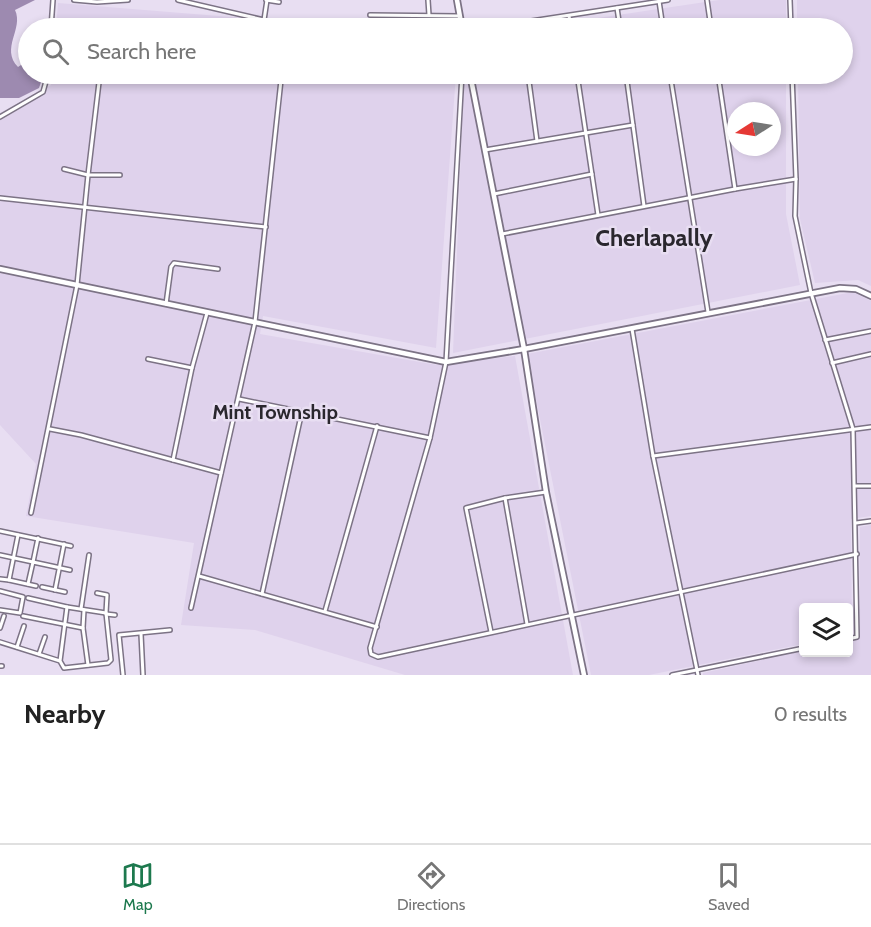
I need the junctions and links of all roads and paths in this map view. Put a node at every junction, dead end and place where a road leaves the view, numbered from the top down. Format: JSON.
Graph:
{"nodes":[{"id":1,"x":53,"y":0,"type":"edge"},
{"id":2,"x":74,"y":0,"type":"edge"},
{"id":3,"x":128,"y":0,"type":"edge"},
{"id":4,"x":178,"y":0,"type":"edge"},
{"id":5,"x":267,"y":0,"type":"edge"},
{"id":6,"x":428,"y":0,"type":"edge"},
{"id":7,"x":457,"y":0,"type":"edge"},
{"id":8,"x":668,"y":0,"type":"edge"},
{"id":9,"x":707,"y":0,"type":"edge"},
{"id":10,"x":790,"y":0,"type":"edge"},
{"id":11,"x":659,"y":1,"type":"edge"},
{"id":12,"x":279,"y":2,"type":"dead end"},
{"id":13,"x":617,"y":8,"type":"junction"},
{"id":14,"x":370,"y":15,"type":"dead end"},
{"id":15,"x":429,"y":15,"type":"junction"},
{"id":16,"x":569,"y":15,"type":"junction"},
{"id":17,"x":52,"y":18,"type":"edge"},
{"id":18,"x":255,"y":18,"type":"edge"},
{"id":19,"x":264,"y":18,"type":"edge"},
{"id":20,"x":452,"y":18,"type":"edge"},
{"id":21,"x":460,"y":18,"type":"edge"},
{"id":22,"x":551,"y":18,"type":"edge"},
{"id":23,"x":569,"y":18,"type":"edge"},
{"id":24,"x":618,"y":18,"type":"edge"},
{"id":25,"x":662,"y":18,"type":"edge"},
{"id":26,"x":710,"y":18,"type":"edge"},
{"id":27,"x":791,"y":18,"type":"edge"},
{"id":28,"x":46,"y":84,"type":"edge"},
{"id":29,"x":99,"y":84,"type":"edge"},
{"id":30,"x":280,"y":84,"type":"edge"},
{"id":31,"x":461,"y":84,"type":"edge"},
{"id":32,"x":472,"y":84,"type":"edge"},
{"id":33,"x":529,"y":84,"type":"edge"},
{"id":34,"x":579,"y":84,"type":"edge"},
{"id":35,"x":627,"y":84,"type":"edge"},
{"id":36,"x":672,"y":84,"type":"edge"},
{"id":37,"x":719,"y":84,"type":"edge"},
{"id":38,"x":792,"y":84,"type":"edge"},
{"id":39,"x":0,"y":117,"type":"edge"},
{"id":40,"x":633,"y":125,"type":"junction"},
{"id":41,"x":586,"y":133,"type":"junction"},
{"id":42,"x":537,"y":141,"type":"junction"},
{"id":43,"x":485,"y":150,"type":"junction"},
{"id":44,"x":64,"y":169,"type":"dead end"},
{"id":45,"x":592,"y":174,"type":"junction"},
{"id":46,"x":88,"y":175,"type":"junction"},
{"id":47,"x":120,"y":175,"type":"dead end"},
{"id":48,"x":796,"y":179,"type":"junction"},
{"id":49,"x":735,"y":189,"type":"junction"},
{"id":50,"x":493,"y":195,"type":"junction"},
{"id":51,"x":690,"y":197,"type":"junction"},
{"id":52,"x":0,"y":198,"type":"edge"},
{"id":53,"x":86,"y":206,"type":"junction"},
{"id":54,"x":644,"y":206,"type":"junction"},
{"id":55,"x":598,"y":215,"type":"junction"},
{"id":56,"x":266,"y":227,"type":"junction"},
{"id":57,"x":501,"y":234,"type":"junction"},
{"id":58,"x":0,"y":269,"type":"edge"},
{"id":59,"x":218,"y":269,"type":"dead end"},
{"id":60,"x":77,"y":285,"type":"junction"},
{"id":61,"x":811,"y":293,"type":"junction"},
{"id":62,"x":871,"y":296,"type":"edge"},
{"id":63,"x":166,"y":304,"type":"junction"},
{"id":64,"x":708,"y":312,"type":"junction"},
{"id":65,"x":207,"y":313,"type":"junction"},
{"id":66,"x":255,"y":322,"type":"junction"},
{"id":67,"x":632,"y":328,"type":"junction"},
{"id":68,"x":871,"y":331,"type":"edge"},
{"id":69,"x":825,"y":340,"type":"junction"},
{"id":70,"x":524,"y":349,"type":"junction"},
{"id":71,"x":871,"y":354,"type":"edge"},
{"id":72,"x":148,"y":359,"type":"dead end"},
{"id":73,"x":446,"y":362,"type":"junction"},
{"id":74,"x":831,"y":363,"type":"junction"},
{"id":75,"x":192,"y":368,"type":"junction"},
{"id":76,"x":240,"y":399,"type":"junction"},
{"id":77,"x":302,"y":411,"type":"junction"},
{"id":78,"x":377,"y":426,"type":"junction"},
{"id":79,"x":871,"y":427,"type":"edge"},
{"id":80,"x":50,"y":429,"type":"junction"},
{"id":81,"x":853,"y":429,"type":"junction"},
{"id":82,"x":430,"y":438,"type":"junction"},
{"id":83,"x":654,"y":456,"type":"junction"},
{"id":84,"x":173,"y":459,"type":"junction"},
{"id":85,"x":221,"y":473,"type":"junction"},
{"id":86,"x":855,"y":486,"type":"junction"},
{"id":87,"x":871,"y":486,"type":"edge"},
{"id":88,"x":546,"y":492,"type":"junction"},
{"id":89,"x":505,"y":498,"type":"junction"},
{"id":90,"x":31,"y":513,"type":"dead end"},
{"id":91,"x":871,"y":521,"type":"edge"},
{"id":92,"x":856,"y":523,"type":"junction"},
{"id":93,"x":0,"y":531,"type":"edge"},
{"id":94,"x":18,"y":535,"type":"junction"},
{"id":95,"x":38,"y":538,"type":"junction"},
{"id":96,"x":64,"y":544,"type":"junction"},
{"id":97,"x":71,"y":546,"type":"dead end"},
{"id":98,"x":857,"y":554,"type":"junction"},
{"id":99,"x":0,"y":555,"type":"edge"},
{"id":100,"x":89,"y":555,"type":"dead end"},
{"id":101,"x":14,"y":558,"type":"junction"},
{"id":102,"x":33,"y":562,"type":"junction"},
{"id":103,"x":59,"y":567,"type":"junction"},
{"id":104,"x":70,"y":570,"type":"dead end"},
{"id":105,"x":199,"y":576,"type":"junction"},
{"id":106,"x":0,"y":579,"type":"edge"},
{"id":107,"x":9,"y":580,"type":"junction"},
{"id":108,"x":28,"y":584,"type":"junction"},
{"id":109,"x":36,"y":586,"type":"dead end"},
{"id":110,"x":42,"y":587,"type":"dead end"},
{"id":111,"x":55,"y":590,"type":"junction"},
{"id":112,"x":0,"y":591,"type":"edge"},
{"id":113,"x":681,"y":591,"type":"junction"},
{"id":114,"x":65,"y":592,"type":"dead end"},
{"id":115,"x":97,"y":594,"type":"dead end"},
{"id":116,"x":262,"y":594,"type":"junction"},
{"id":117,"x":28,"y":598,"type":"dead end"},
{"id":118,"x":67,"y":607,"type":"junction"},
{"id":119,"x":191,"y":608,"type":"dead end"},
{"id":120,"x":0,"y":610,"type":"edge"},
{"id":121,"x":83,"y":610,"type":"junction"},
{"id":122,"x":325,"y":611,"type":"junction"},
{"id":123,"x":106,"y":614,"type":"junction"},
{"id":124,"x":115,"y":615,"type":"dead end"},
{"id":125,"x":572,"y":615,"type":"junction"},
{"id":126,"x":4,"y":616,"type":"dead end"},
{"id":127,"x":23,"y":616,"type":"dead end"},
{"id":128,"x":64,"y":624,"type":"junction"},
{"id":129,"x":527,"y":624,"type":"junction"},
{"id":130,"x":24,"y":626,"type":"dead end"},
{"id":131,"x":377,"y":627,"type":"junction"},
{"id":132,"x":0,"y":628,"type":"edge"},
{"id":133,"x":83,"y":628,"type":"junction"},
{"id":134,"x":170,"y":630,"type":"dead end"},
{"id":135,"x":491,"y":632,"type":"junction"},
{"id":136,"x":141,"y":634,"type":"junction"},
{"id":137,"x":45,"y":636,"type":"dead end"},
{"id":138,"x":853,"y":638,"type":"edge"},
{"id":139,"x":0,"y":642,"type":"edge"},
{"id":140,"x":17,"y":647,"type":"junction"},
{"id":141,"x":799,"y":649,"type":"edge"},
{"id":142,"x":39,"y":654,"type":"junction"},
{"id":143,"x":60,"y":661,"type":"junction"},
{"id":144,"x":88,"y":665,"type":"junction"},
{"id":145,"x":64,"y":668,"type":"junction"},
{"id":146,"x":697,"y":670,"type":"junction"},
{"id":147,"x":65,"y":675,"type":"edge"},
{"id":148,"x":123,"y":675,"type":"edge"},
{"id":149,"x":143,"y":675,"type":"edge"},
{"id":150,"x":584,"y":675,"type":"edge"},
{"id":151,"x":672,"y":675,"type":"edge"},
{"id":152,"x":698,"y":675,"type":"edge"}],
"edges":[{"from":1,"to":17,"type":"street"},
{"from":2,"to":3,"type":"street"},
{"from":4,"to":18,"type":"street"},
{"from":5,"to":12,"type":"street"},
{"from":5,"to":19,"type":"street"},
{"from":6,"to":15,"type":"street"},
{"from":7,"to":21,"type":"street"},
{"from":8,"to":11,"type":"street"},
{"from":9,"to":26,"type":"street"},
{"from":10,"to":27,"type":"street"},
{"from":11,"to":13,"type":"street"},
{"from":11,"to":25,"type":"street"},
{"from":13,"to":16,"type":"street"},
{"from":13,"to":24,"type":"street"},
{"from":14,"to":15,"type":"street"},
{"from":15,"to":20,"type":"street"},
{"from":16,"to":22,"type":"street"},
{"from":16,"to":23,"type":"street"},
{"from":28,"to":39,"type":"street"},
{"from":29,"to":46,"type":"street"},
{"from":30,"to":56,"type":"street"},
{"from":31,"to":73,"type":"street"},
{"from":32,"to":43,"type":"street"},
{"from":33,"to":42,"type":"street"},
{"from":34,"to":41,"type":"street"},
{"from":35,"to":40,"type":"street"},
{"from":36,"to":51,"type":"street"},
{"from":37,"to":49,"type":"street"},
{"from":38,"to":48,"type":"street"},
{"from":40,"to":41,"type":"street"},
{"from":40,"to":54,"type":"street"},
{"from":41,"to":42,"type":"street"},
{"from":41,"to":45,"type":"street"},
{"from":42,"to":43,"type":"street"},
{"from":43,"to":50,"type":"street"},
{"from":44,"to":46,"type":"street"},
{"from":45,"to":50,"type":"street"},
{"from":45,"to":55,"type":"street"},
{"from":46,"to":47,"type":"street"},
{"from":46,"to":53,"type":"street"},
{"from":48,"to":49,"type":"street"},
{"from":48,"to":61,"type":"street"},
{"from":49,"to":51,"type":"street"},
{"from":50,"to":57,"type":"street"},
{"from":51,"to":54,"type":"street"},
{"from":51,"to":64,"type":"street"},
{"from":52,"to":53,"type":"street"},
{"from":53,"to":56,"type":"street"},
{"from":53,"to":60,"type":"street"},
{"from":54,"to":55,"type":"street"},
{"from":55,"to":57,"type":"street"},
{"from":56,"to":66,"type":"street"},
{"from":57,"to":70,"type":"street"},
{"from":58,"to":60,"type":"street"},
{"from":59,"to":63,"type":"street"},
{"from":60,"to":63,"type":"street"},
{"from":60,"to":80,"type":"street"},
{"from":61,"to":62,"type":"street"},
{"from":61,"to":64,"type":"street"},
{"from":61,"to":69,"type":"street"},
{"from":63,"to":65,"type":"street"},
{"from":64,"to":67,"type":"street"},
{"from":65,"to":66,"type":"street"},
{"from":65,"to":75,"type":"street"},
{"from":66,"to":73,"type":"street"},
{"from":66,"to":76,"type":"street"},
{"from":67,"to":70,"type":"street"},
{"from":67,"to":83,"type":"street"},
{"from":68,"to":69,"type":"street"},
{"from":69,"to":74,"type":"street"},
{"from":70,"to":73,"type":"street"},
{"from":70,"to":88,"type":"street"},
{"from":71,"to":74,"type":"street"},
{"from":72,"to":75,"type":"street"},
{"from":73,"to":82,"type":"street"},
{"from":74,"to":81,"type":"street"},
{"from":75,"to":84,"type":"street"},
{"from":76,"to":77,"type":"street"},
{"from":76,"to":85,"type":"street"},
{"from":77,"to":78,"type":"street"},
{"from":77,"to":116,"type":"street"},
{"from":78,"to":82,"type":"street"},
{"from":78,"to":122,"type":"street"},
{"from":79,"to":81,"type":"street"},
{"from":80,"to":84,"type":"street"},
{"from":80,"to":90,"type":"street"},
{"from":81,"to":83,"type":"street"},
{"from":81,"to":86,"type":"street"},
{"from":82,"to":131,"type":"street"},
{"from":83,"to":113,"type":"street"},
{"from":84,"to":85,"type":"street"},
{"from":85,"to":105,"type":"street"},
{"from":86,"to":87,"type":"street"},
{"from":86,"to":92,"type":"street"},
{"from":88,"to":89,"type":"street"},
{"from":88,"to":125,"type":"street"},
{"from":89,"to":129,"type":"street"},
{"from":89,"to":135,"type":"street"},
{"from":91,"to":92,"type":"street"},
{"from":92,"to":98,"type":"street"},
{"from":93,"to":94,"type":"street"},
{"from":94,"to":95,"type":"street"},
{"from":94,"to":101,"type":"street"},
{"from":95,"to":96,"type":"street"},
{"from":95,"to":102,"type":"street"},
{"from":96,"to":97,"type":"street"},
{"from":96,"to":103,"type":"street"},
{"from":98,"to":113,"type":"street"},
{"from":98,"to":138,"type":"street"},
{"from":99,"to":101,"type":"street"},
{"from":100,"to":121,"type":"street"},
{"from":101,"to":102,"type":"street"},
{"from":101,"to":107,"type":"street"},
{"from":102,"to":103,"type":"street"},
{"from":102,"to":108,"type":"street"},
{"from":103,"to":104,"type":"street"},
{"from":103,"to":111,"type":"street"},
{"from":105,"to":116,"type":"street"},
{"from":105,"to":119,"type":"street"},
{"from":106,"to":107,"type":"street"},
{"from":107,"to":108,"type":"street"},
{"from":108,"to":109,"type":"street"},
{"from":110,"to":111,"type":"street"},
{"from":111,"to":114,"type":"street"},
{"from":112,"to":120,"type":"street"},
{"from":113,"to":125,"type":"street"},
{"from":113,"to":146,"type":"street"},
{"from":115,"to":123,"type":"street"},
{"from":116,"to":122,"type":"street"},
{"from":117,"to":118,"type":"street"},
{"from":118,"to":121,"type":"street"},
{"from":118,"to":128,"type":"street"},
{"from":121,"to":123,"type":"street"},
{"from":121,"to":133,"type":"street"},
{"from":122,"to":131,"type":"street"},
{"from":123,"to":124,"type":"street"},
{"from":123,"to":144,"type":"street"},
{"from":125,"to":129,"type":"street"},
{"from":125,"to":150,"type":"street"},
{"from":126,"to":132,"type":"street"},
{"from":127,"to":128,"type":"street"},
{"from":128,"to":133,"type":"street"},
{"from":128,"to":143,"type":"street"},
{"from":129,"to":135,"type":"street"},
{"from":130,"to":140,"type":"street"},
{"from":131,"to":135,"type":"street"},
{"from":133,"to":144,"type":"street"},
{"from":134,"to":136,"type":"street"},
{"from":136,"to":148,"type":"street"},
{"from":136,"to":149,"type":"street"},
{"from":137,"to":142,"type":"street"},
{"from":139,"to":140,"type":"street"},
{"from":140,"to":142,"type":"street"},
{"from":141,"to":146,"type":"street"},
{"from":142,"to":143,"type":"street"},
{"from":143,"to":145,"type":"street"},
{"from":144,"to":145,"type":"street"},
{"from":145,"to":147,"type":"street"},
{"from":146,"to":151,"type":"street"},
{"from":146,"to":152,"type":"street"}]}
